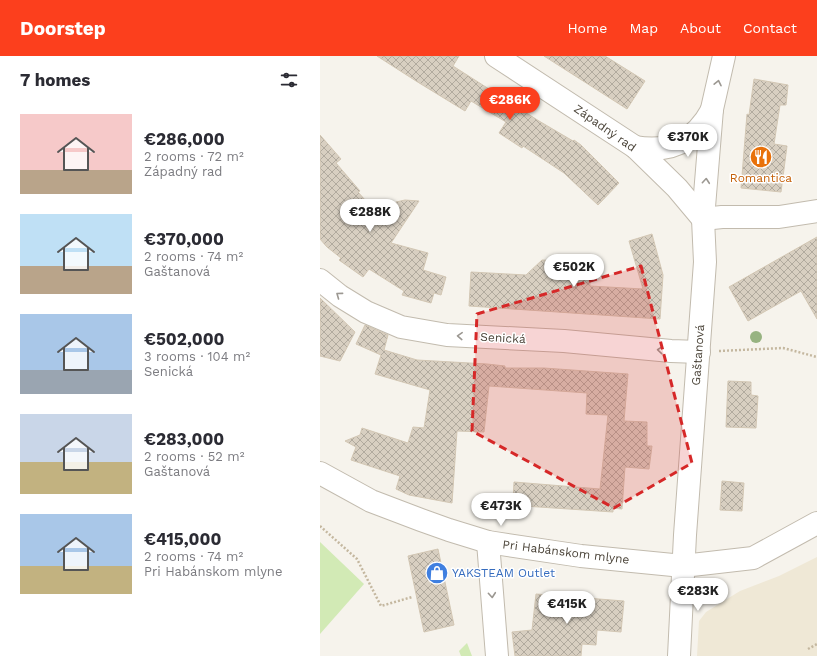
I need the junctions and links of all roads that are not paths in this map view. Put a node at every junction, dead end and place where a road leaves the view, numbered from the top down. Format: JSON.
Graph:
{"nodes":[{"id":1,"x":496,"y":56,"type":"edge"},
{"id":2,"x":724,"y":56,"type":"edge"},
{"id":3,"x":518,"y":64,"type":"edge"},
{"id":4,"x":712,"y":109,"type":"junction"},
{"id":5,"x":634,"y":147,"type":"junction"},
{"id":6,"x":817,"y":211,"type":"edge"},
{"id":7,"x":702,"y":219,"type":"junction"},
{"id":8,"x":320,"y":280,"type":"edge"},
{"id":9,"x":699,"y":352,"type":"junction"},
{"id":10,"x":320,"y":473,"type":"edge"},
{"id":11,"x":817,"y":523,"type":"edge"},
{"id":12,"x":488,"y":542,"type":"junction"},
{"id":13,"x":683,"y":566,"type":"junction"},
{"id":14,"x":497,"y":656,"type":"edge"},
{"id":15,"x":679,"y":656,"type":"edge"}],
"edges":[{"from":1,"to":3,"type":"street","name":"Západný rad"},
{"from":4,"to":2,"type":"street","name":"Gaštanová","one_way":true},
{"from":3,"to":5,"type":"street","name":"Západný rad"},
{"from":4,"to":5,"type":"street"},
{"from":7,"to":4,"type":"street","name":"Gaštanová","one_way":true},
{"from":5,"to":7,"type":"street","name":"Západný rad"},
{"from":6,"to":7,"type":"street"},
{"from":7,"to":9,"type":"street","name":"Gaštanová"},
{"from":9,"to":8,"type":"street","name":"Senická","one_way":true},
{"from":9,"to":13,"type":"street","name":"Gaštanová"},
{"from":10,"to":12,"type":"street","name":"Pri Habánskom mlyne"},
{"from":11,"to":13,"type":"street","name":"Pri Habánskom mlyne"},
{"from":12,"to":13,"type":"street","name":"Pri Habánskom mlyne"},
{"from":12,"to":14,"type":"street","one_way":true},
{"from":13,"to":15,"type":"street","name":"Gaštanová"}]}
